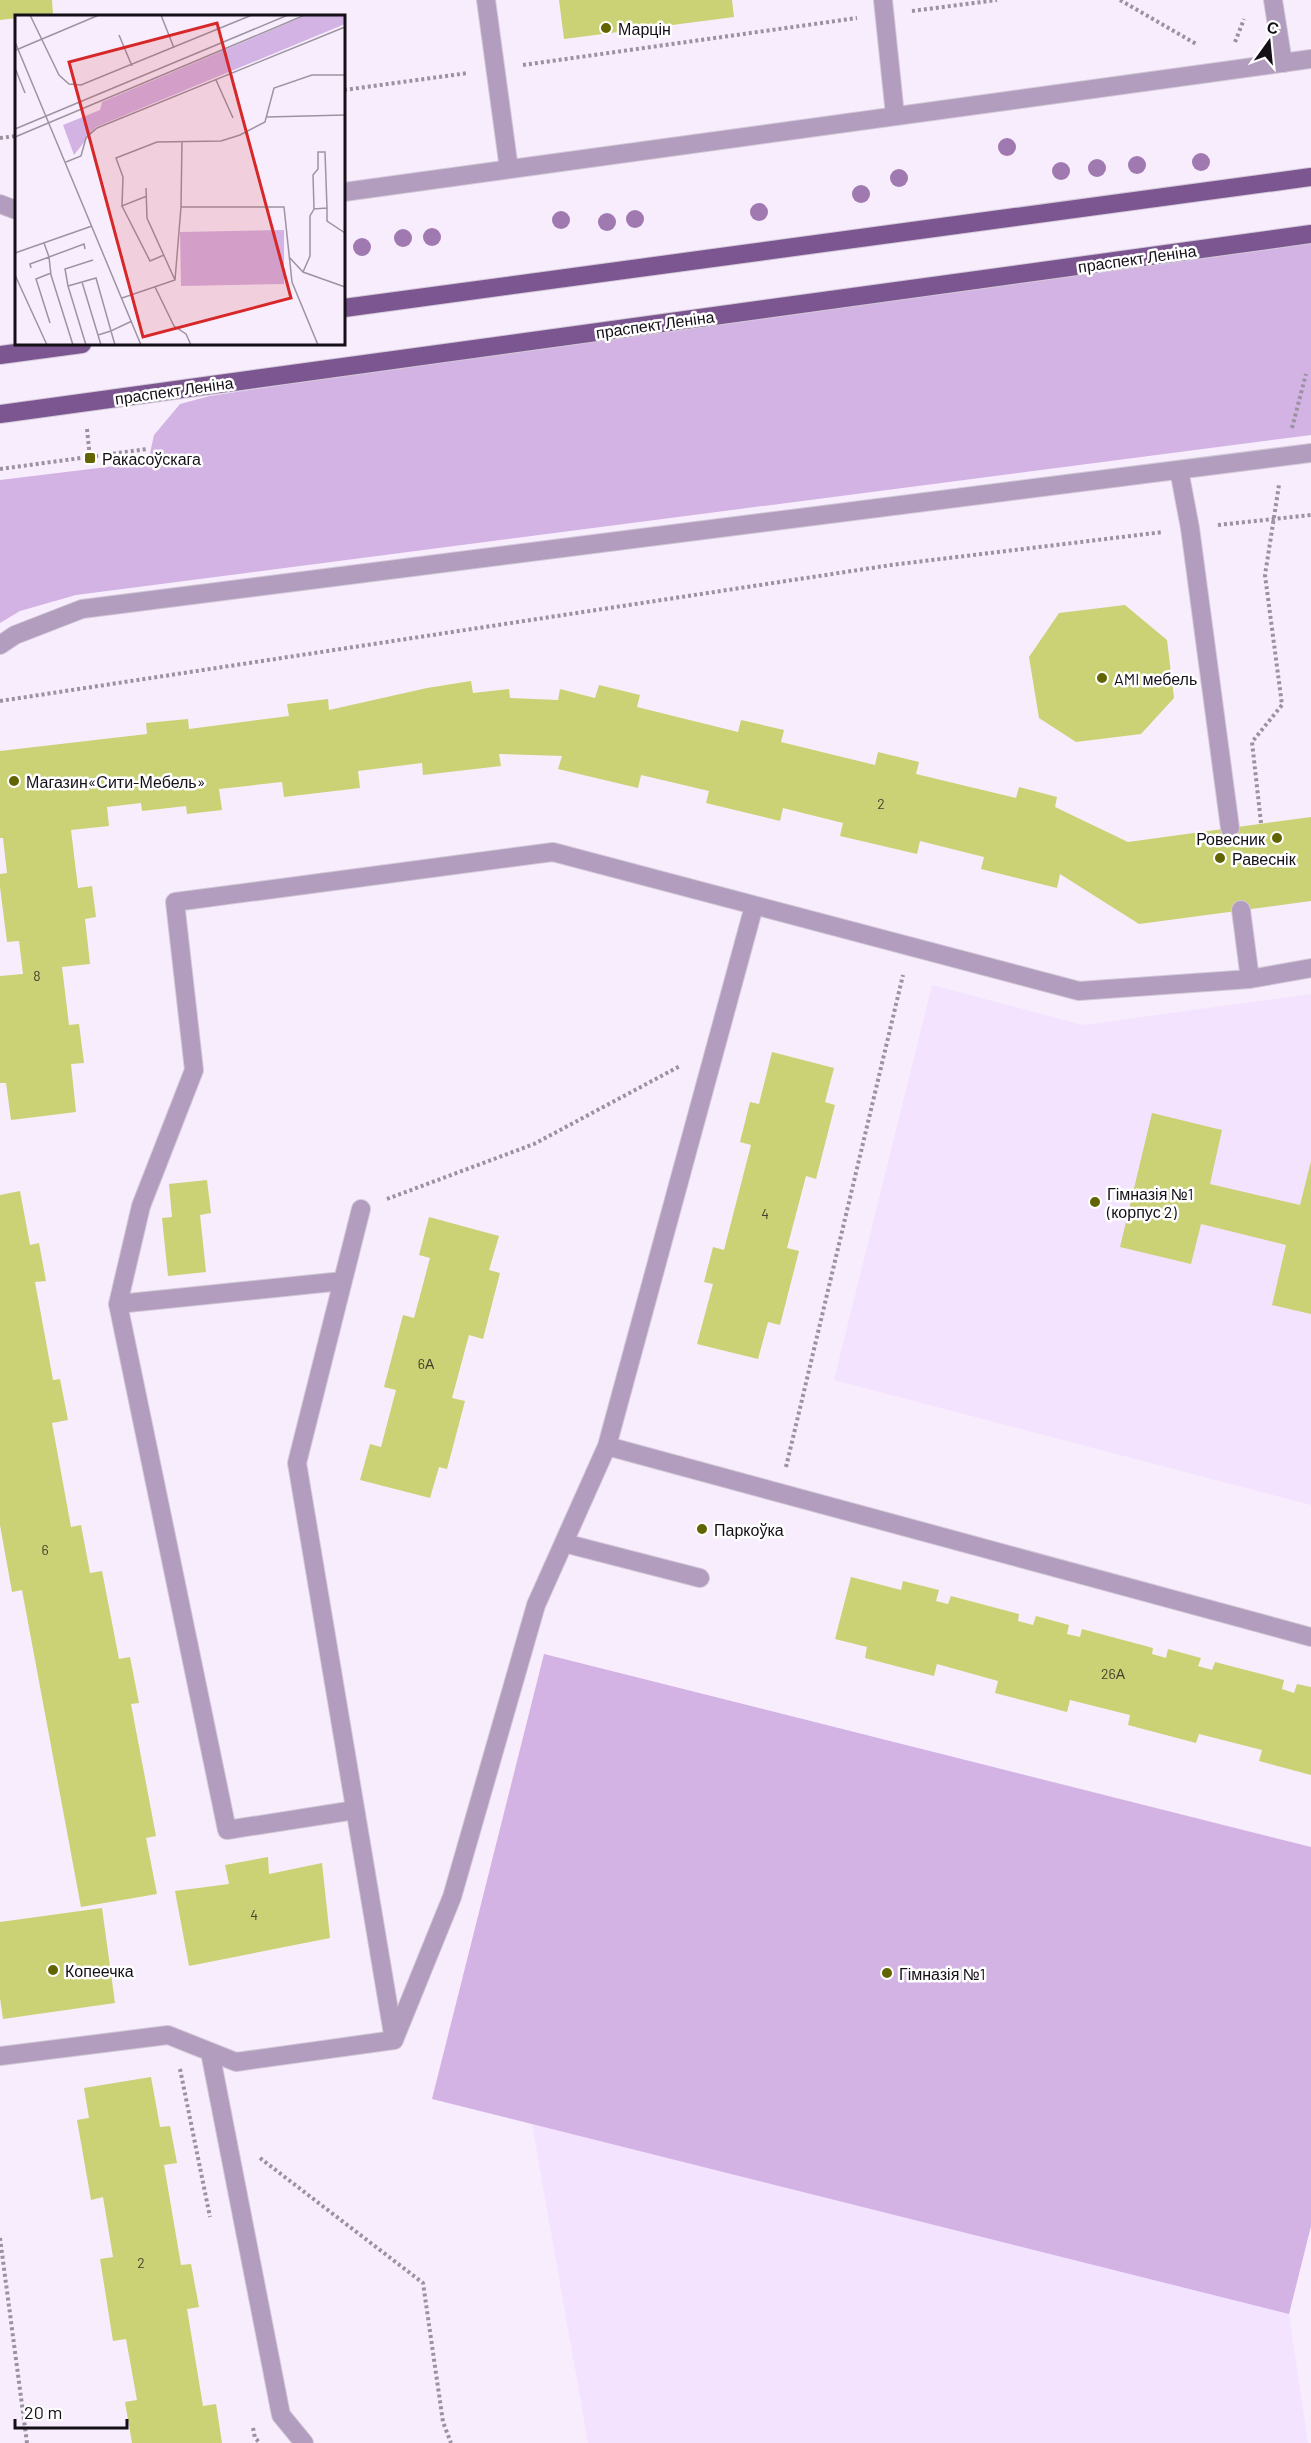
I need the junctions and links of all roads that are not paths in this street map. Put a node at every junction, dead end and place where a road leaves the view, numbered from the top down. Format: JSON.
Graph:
{"nodes":[{"id":1,"x":486,"y":0,"type":"edge"},
{"id":2,"x":1273,"y":0,"type":"edge"},
{"id":3,"x":884,"y":7,"type":"edge"},
{"id":4,"x":1311,"y":59,"type":"edge"},
{"id":5,"x":1283,"y":63,"type":"junction"},
{"id":6,"x":895,"y":115,"type":"junction"},
{"id":7,"x":509,"y":169,"type":"junction"},
{"id":8,"x":1311,"y":177,"type":"edge"},
{"id":9,"x":345,"y":192,"type":"edge"},
{"id":10,"x":0,"y":204,"type":"edge"},
{"id":11,"x":15,"y":210,"type":"edge"},
{"id":12,"x":1311,"y":234,"type":"edge"},
{"id":13,"x":345,"y":308,"type":"edge"},
{"id":14,"x":75,"y":345,"type":"edge"},
{"id":15,"x":0,"y":355,"type":"edge"},
{"id":16,"x":0,"y":414,"type":"edge"},
{"id":17,"x":1311,"y":453,"type":"edge"},
{"id":18,"x":1179,"y":470,"type":"junction"},
{"id":19,"x":0,"y":645,"type":"edge"},
{"id":20,"x":1230,"y":828,"type":"dead end"},
{"id":21,"x":754,"y":906,"type":"junction"},
{"id":22,"x":1241,"y":910,"type":"dead end"},
{"id":23,"x":1311,"y":968,"type":"edge"},
{"id":24,"x":1250,"y":979,"type":"junction"},
{"id":25,"x":360,"y":1209,"type":"road end"},
{"id":26,"x":342,"y":1281,"type":"junction"},
{"id":27,"x":118,"y":1304,"type":"junction"},
{"id":28,"x":607,"y":1446,"type":"junction"},
{"id":29,"x":564,"y":1543,"type":"junction"},
{"id":30,"x":700,"y":1578,"type":"dead end"},
{"id":31,"x":1311,"y":1637,"type":"edge"},
{"id":32,"x":355,"y":1810,"type":"junction"},
{"id":33,"x":394,"y":2040,"type":"junction"},
{"id":34,"x":210,"y":2052,"type":"junction"},
{"id":35,"x":0,"y":2056,"type":"edge"},
{"id":36,"x":304,"y":2443,"type":"edge"}],
"edges":[{"from":1,"to":7,"type":"street"},
{"from":2,"to":5,"type":"street"},
{"from":3,"to":6,"type":"street"},
{"from":4,"to":5,"type":"street"},
{"from":5,"to":6,"type":"street"},
{"from":6,"to":7,"type":"street"},
{"from":7,"to":9,"type":"street"},
{"from":8,"to":13,"type":"main road"},
{"from":10,"to":11,"type":"street"},
{"from":12,"to":16,"type":"main road","name":"праспект Леніна"},
{"from":14,"to":15,"type":"main road"},
{"from":17,"to":18,"type":"street"},
{"from":18,"to":19,"type":"street"},
{"from":18,"to":20,"type":"street"},
{"from":21,"to":24,"type":"street"},
{"from":21,"to":27,"type":"street"},
{"from":21,"to":28,"type":"street"},
{"from":22,"to":24,"type":"street"},
{"from":23,"to":24,"type":"street"},
{"from":25,"to":26,"type":"street"},
{"from":26,"to":27,"type":"street"},
{"from":26,"to":32,"type":"street"},
{"from":27,"to":32,"type":"street"},
{"from":28,"to":29,"type":"street"},
{"from":28,"to":31,"type":"street"},
{"from":29,"to":30,"type":"street"},
{"from":29,"to":33,"type":"street"},
{"from":32,"to":33,"type":"street"},
{"from":33,"to":34,"type":"street"},
{"from":34,"to":35,"type":"street"},
{"from":34,"to":36,"type":"street"}]}
